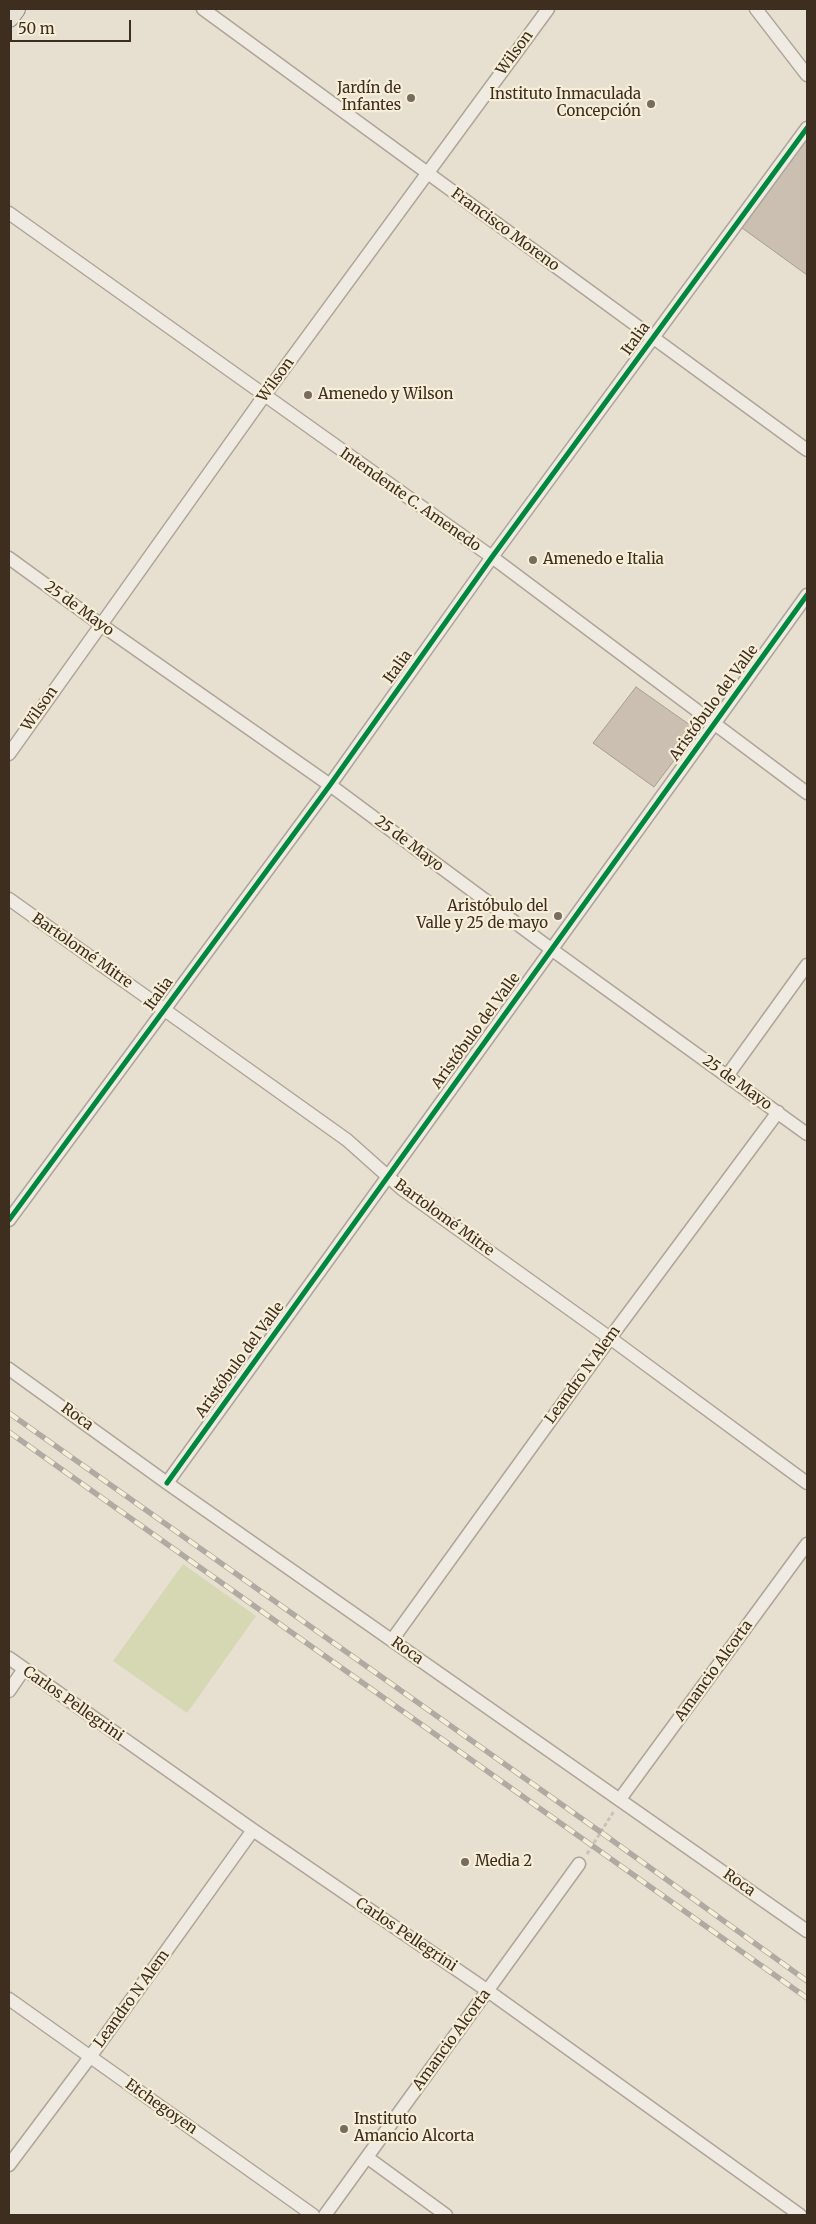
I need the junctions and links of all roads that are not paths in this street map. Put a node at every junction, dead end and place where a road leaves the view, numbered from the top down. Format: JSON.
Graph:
{"nodes":[{"id":1,"x":14,"y":9,"type":"edge"},
{"id":2,"x":203,"y":9,"type":"edge"},
{"id":3,"x":548,"y":9,"type":"edge"},
{"id":4,"x":756,"y":9,"type":"edge"},
{"id":5,"x":9,"y":17,"type":"edge"},
{"id":6,"x":807,"y":75,"type":"edge"},
{"id":7,"x":807,"y":128,"type":"edge"},
{"id":8,"x":427,"y":174,"type":"junction"},
{"id":9,"x":9,"y":213,"type":"edge"},
{"id":10,"x":653,"y":337,"type":"junction"},
{"id":11,"x":264,"y":396,"type":"junction"},
{"id":12,"x":807,"y":450,"type":"edge"},
{"id":13,"x":492,"y":557,"type":"junction"},
{"id":14,"x":9,"y":558,"type":"edge"},
{"id":15,"x":807,"y":595,"type":"edge"},
{"id":16,"x":100,"y":624,"type":"junction"},
{"id":17,"x":715,"y":724,"type":"junction"},
{"id":18,"x":9,"y":754,"type":"edge"},
{"id":19,"x":330,"y":785,"type":"junction"},
{"id":20,"x":807,"y":793,"type":"edge"},
{"id":21,"x":9,"y":899,"type":"edge"},
{"id":22,"x":551,"y":949,"type":"junction"},
{"id":23,"x":807,"y":966,"type":"edge"},
{"id":24,"x":164,"y":1008,"type":"junction"},
{"id":25,"x":727,"y":1076,"type":"junction"},
{"id":26,"x":778,"y":1112,"type":"junction"},
{"id":27,"x":807,"y":1134,"type":"edge"},
{"id":28,"x":387,"y":1176,"type":"junction"},
{"id":29,"x":9,"y":1220,"type":"edge"},
{"id":30,"x":610,"y":1338,"type":"junction"},
{"id":31,"x":9,"y":1369,"type":"edge"},
{"id":32,"x":168,"y":1483,"type":"junction"},
{"id":33,"x":807,"y":1483,"type":"edge"},
{"id":34,"x":807,"y":1544,"type":"edge"},
{"id":35,"x":392,"y":1640,"type":"junction"},
{"id":36,"x":9,"y":1658,"type":"edge"},
{"id":37,"x":24,"y":1669,"type":"junction"},
{"id":38,"x":9,"y":1691,"type":"edge"},
{"id":39,"x":620,"y":1799,"type":"junction"},
{"id":40,"x":253,"y":1830,"type":"junction"},
{"id":41,"x":582,"y":1861,"type":"road end"},
{"id":42,"x":807,"y":1931,"type":"edge"},
{"id":43,"x":488,"y":1991,"type":"junction"},
{"id":44,"x":9,"y":1999,"type":"edge"},
{"id":45,"x":90,"y":2058,"type":"junction"},
{"id":46,"x":368,"y":2158,"type":"junction"},
{"id":47,"x":9,"y":2165,"type":"edge"},
{"id":48,"x":313,"y":2215,"type":"edge"},
{"id":49,"x":324,"y":2215,"type":"edge"},
{"id":50,"x":446,"y":2215,"type":"edge"},
{"id":51,"x":800,"y":2215,"type":"edge"}],
"edges":[{"from":1,"to":5,"type":"main road"},
{"from":2,"to":8,"type":"street","name":"Francisco Moreno"},
{"from":3,"to":8,"type":"street","name":"Wilson"},
{"from":4,"to":6,"type":"street"},
{"from":7,"to":10,"type":"street","name":"Italia"},
{"from":8,"to":10,"type":"street","name":"Francisco Moreno"},
{"from":8,"to":11,"type":"street","name":"Wilson"},
{"from":9,"to":11,"type":"street","name":"Intendente C. Amenedo"},
{"from":10,"to":12,"type":"street","name":"Francisco Moreno"},
{"from":10,"to":13,"type":"street","name":"Italia"},
{"from":11,"to":13,"type":"street","name":"Intendente C. Amenedo"},
{"from":11,"to":16,"type":"street","name":"Wilson"},
{"from":13,"to":17,"type":"street","name":"Intendente C. Amenedo"},
{"from":13,"to":19,"type":"street","name":"Italia"},
{"from":14,"to":16,"type":"street","name":"25 de Mayo"},
{"from":15,"to":17,"type":"street","name":"Aristóbulo del Valle"},
{"from":16,"to":18,"type":"street","name":"Wilson"},
{"from":16,"to":19,"type":"street","name":"25 de Mayo"},
{"from":17,"to":20,"type":"street","name":"Intendente C. Amenedo"},
{"from":17,"to":22,"type":"street","name":"Aristóbulo del Valle"},
{"from":19,"to":22,"type":"street","name":"25 de Mayo"},
{"from":19,"to":24,"type":"street","name":"Italia"},
{"from":21,"to":24,"type":"street","name":"Bartolomé Mitre"},
{"from":22,"to":25,"type":"street","name":"25 de Mayo"},
{"from":22,"to":28,"type":"street","name":"Aristóbulo del Valle"},
{"from":23,"to":25,"type":"street"},
{"from":24,"to":28,"type":"street","name":"Bartolomé Mitre"},
{"from":24,"to":29,"type":"street","name":"Italia"},
{"from":25,"to":26,"type":"street","name":"25 de Mayo"},
{"from":26,"to":27,"type":"street","name":"25 de Mayo"},
{"from":26,"to":30,"type":"street","name":"Leandro N Alem"},
{"from":28,"to":30,"type":"street","name":"Bartolomé Mitre"},
{"from":28,"to":32,"type":"street","name":"Aristóbulo del Valle"},
{"from":30,"to":33,"type":"street","name":"Bartolomé Mitre"},
{"from":30,"to":35,"type":"street","name":"Leandro N Alem"},
{"from":31,"to":32,"type":"street","name":"Roca"},
{"from":32,"to":35,"type":"street","name":"Roca"},
{"from":34,"to":39,"type":"street","name":"Amancio Alcorta"},
{"from":35,"to":39,"type":"street","name":"Roca"},
{"from":36,"to":37,"type":"street","name":"Carlos Pellegrini"},
{"from":37,"to":38,"type":"street"},
{"from":37,"to":40,"type":"street","name":"Carlos Pellegrini"},
{"from":39,"to":42,"type":"street","name":"Roca"},
{"from":40,"to":43,"type":"street","name":"Carlos Pellegrini"},
{"from":40,"to":45,"type":"street","name":"Leandro N Alem"},
{"from":41,"to":43,"type":"street","name":"Amancio Alcorta"},
{"from":43,"to":46,"type":"street","name":"Amancio Alcorta"},
{"from":43,"to":51,"type":"street","name":"Carlos Pellegrini"},
{"from":44,"to":45,"type":"street","name":"Etchegoyen"},
{"from":45,"to":47,"type":"street","name":"Leandro N Alem"},
{"from":45,"to":48,"type":"street","name":"Etchegoyen"},
{"from":46,"to":49,"type":"street","name":"Amancio Alcorta"},
{"from":46,"to":50,"type":"street"}]}
